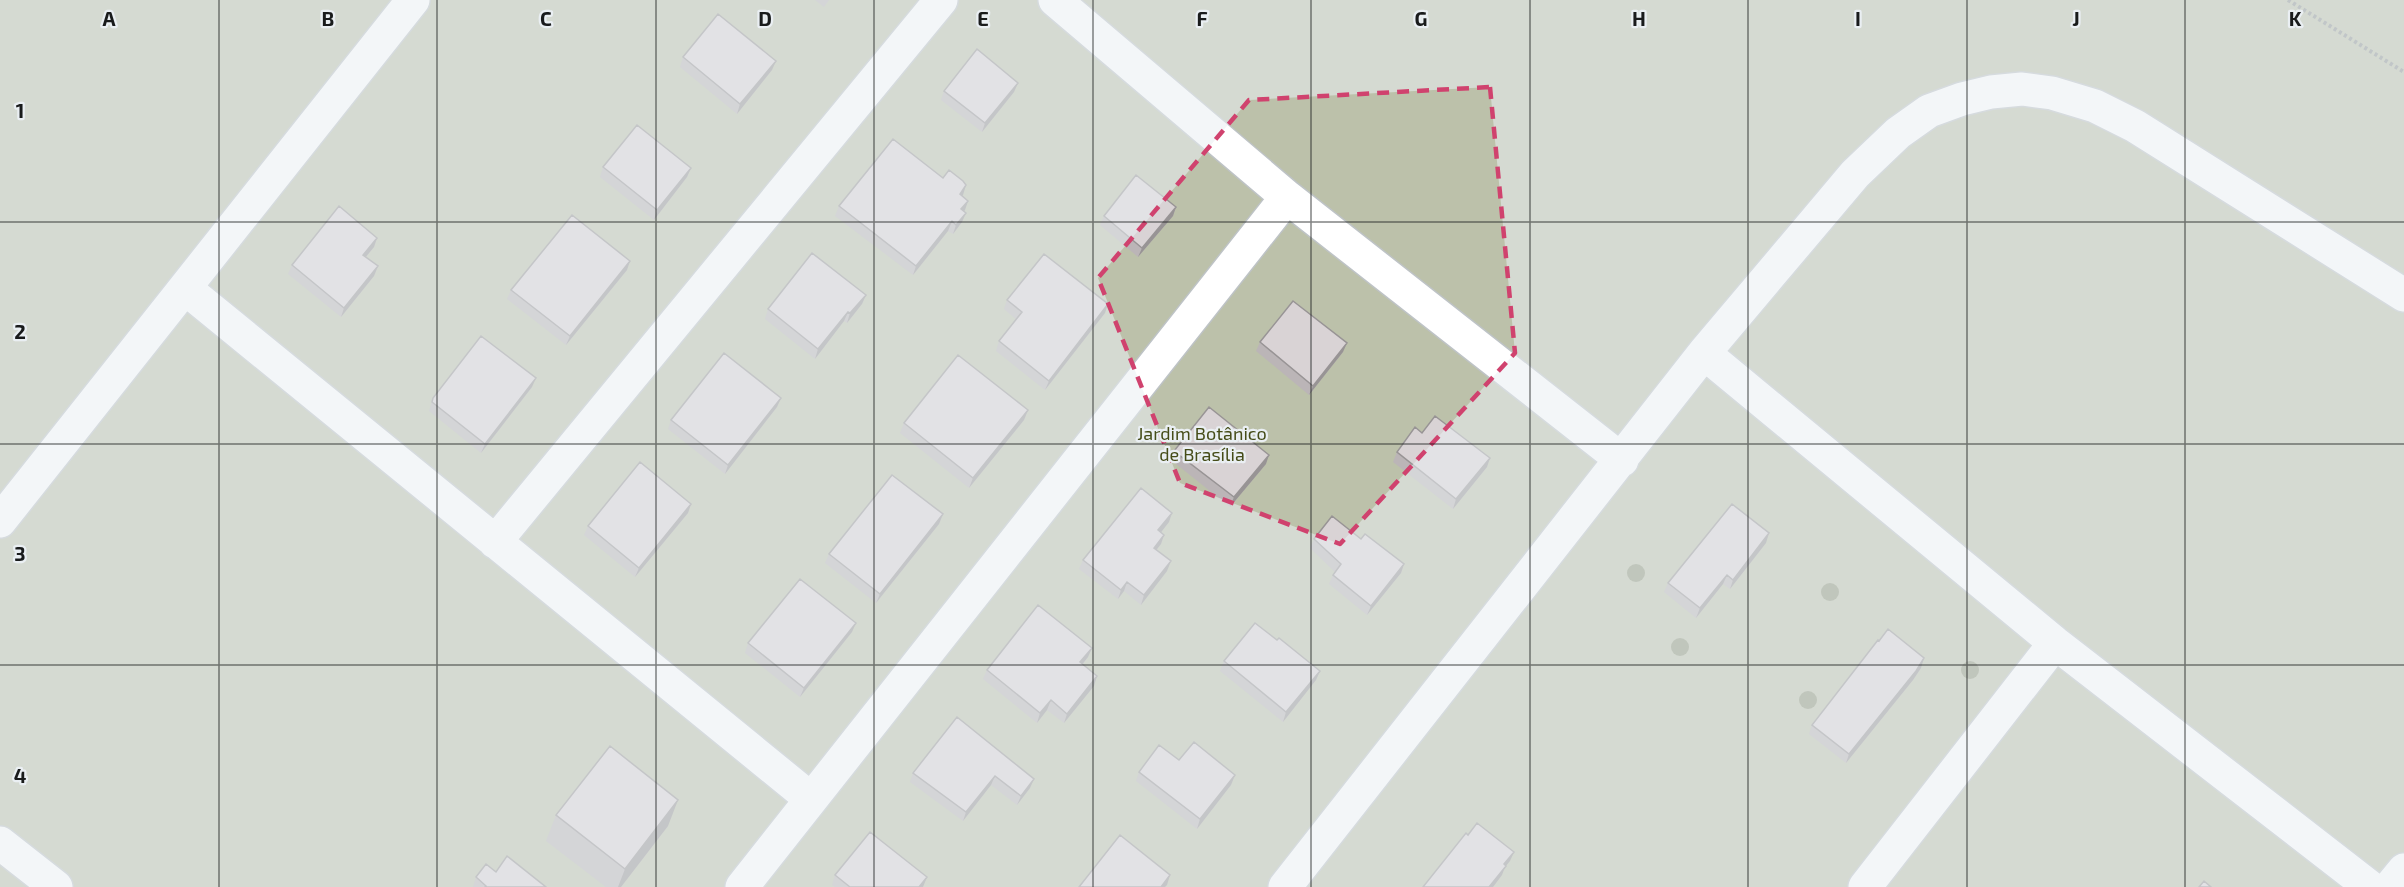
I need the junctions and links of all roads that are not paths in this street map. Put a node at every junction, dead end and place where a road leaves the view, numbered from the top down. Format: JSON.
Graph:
{"nodes":[{"id":1,"x":413,"y":0,"type":"edge"},
{"id":2,"x":941,"y":0,"type":"edge"},
{"id":3,"x":1055,"y":0,"type":"edge"},
{"id":4,"x":1287,"y":197,"type":"junction"},
{"id":5,"x":186,"y":289,"type":"junction"},
{"id":6,"x":2404,"y":295,"type":"edge"},
{"id":7,"x":1704,"y":353,"type":"junction"},
{"id":8,"x":1623,"y":460,"type":"junction"},
{"id":9,"x":0,"y":521,"type":"edge"},
{"id":10,"x":495,"y":542,"type":"junction"},
{"id":11,"x":2055,"y":643,"type":"junction"},
{"id":12,"x":812,"y":799,"type":"junction"},
{"id":13,"x":0,"y":843,"type":"edge"},
{"id":14,"x":2404,"y":870,"type":"edge"},
{"id":15,"x":56,"y":887,"type":"edge"},
{"id":16,"x":742,"y":887,"type":"edge"},
{"id":17,"x":1285,"y":887,"type":"edge"},
{"id":18,"x":1865,"y":887,"type":"edge"},
{"id":19,"x":2370,"y":887,"type":"edge"},
{"id":20,"x":2390,"y":887,"type":"edge"}],
"edges":[{"from":1,"to":5,"type":"street"},
{"from":2,"to":10,"type":"street"},
{"from":3,"to":4,"type":"street"},
{"from":4,"to":8,"type":"street"},
{"from":4,"to":12,"type":"street"},
{"from":5,"to":9,"type":"street"},
{"from":5,"to":10,"type":"street"},
{"from":6,"to":7,"type":"street"},
{"from":7,"to":8,"type":"street"},
{"from":7,"to":11,"type":"street"},
{"from":8,"to":17,"type":"street"},
{"from":10,"to":12,"type":"street"},
{"from":11,"to":18,"type":"street"},
{"from":11,"to":19,"type":"street"},
{"from":12,"to":16,"type":"street"},
{"from":13,"to":15,"type":"street"},
{"from":14,"to":20,"type":"street"}]}
